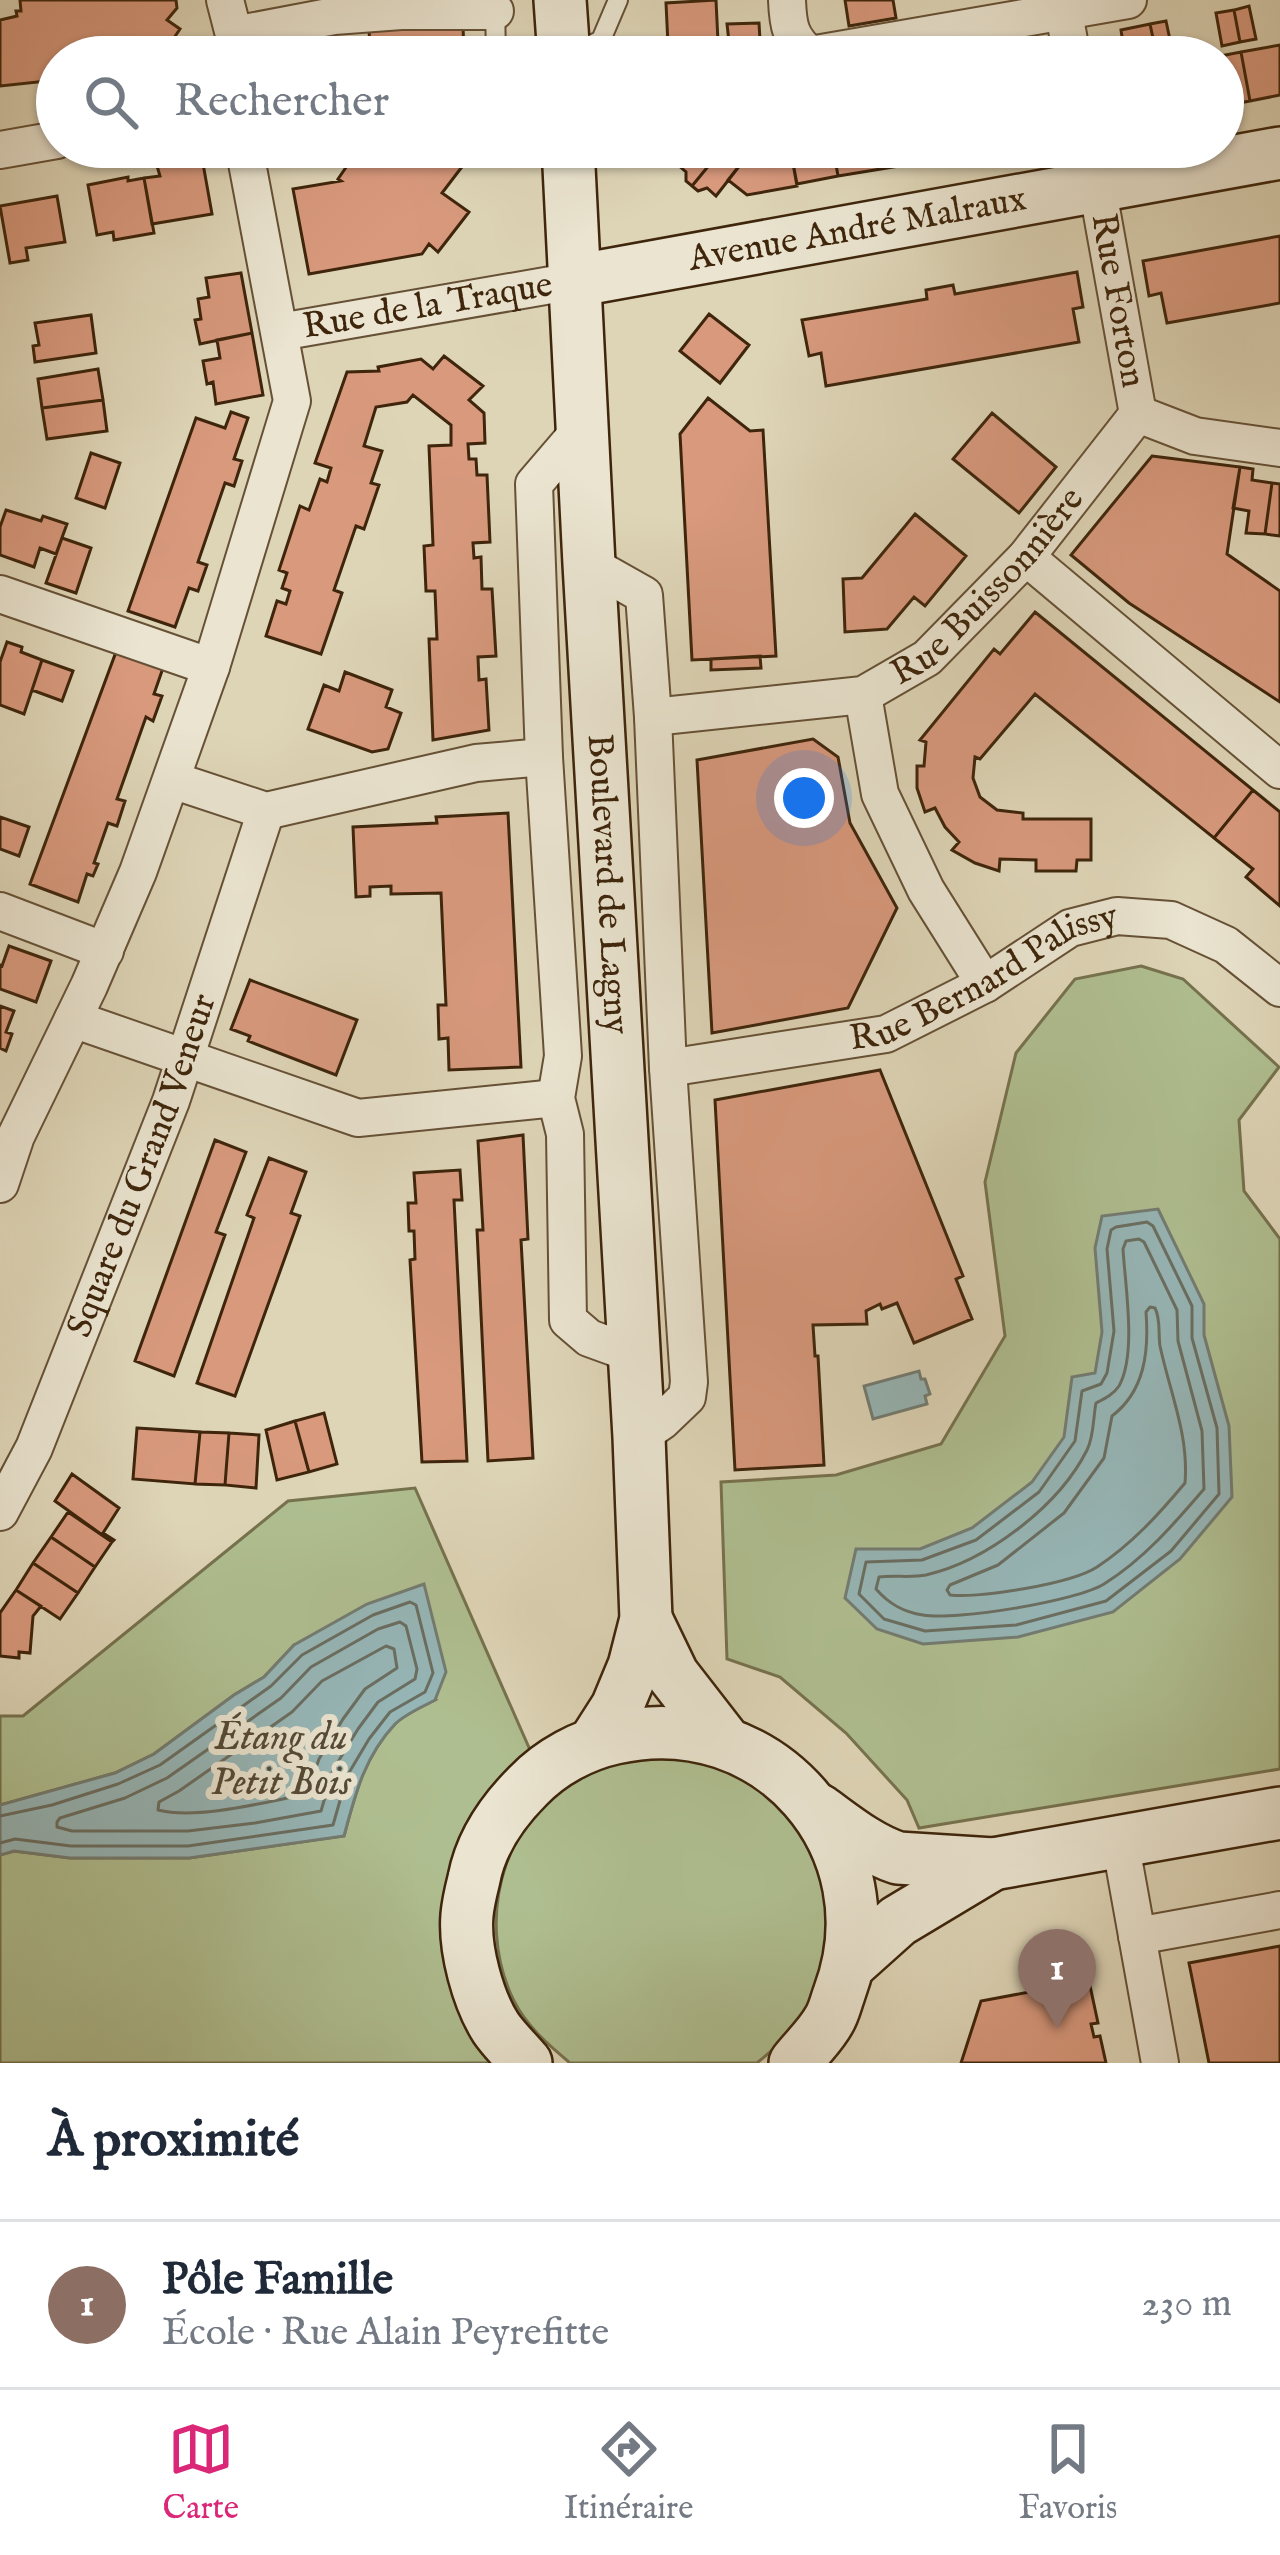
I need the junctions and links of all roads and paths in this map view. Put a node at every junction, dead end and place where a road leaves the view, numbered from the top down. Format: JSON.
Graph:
{"nodes":[{"id":1,"x":560,"y":0,"type":"edge"},
{"id":2,"x":618,"y":0,"type":"edge"},
{"id":3,"x":787,"y":0,"type":"edge"},
{"id":4,"x":1128,"y":0,"type":"edge"},
{"id":5,"x":495,"y":5,"type":"edge"},
{"id":6,"x":1064,"y":13,"type":"junction"},
{"id":7,"x":231,"y":31,"type":"edge"},
{"id":8,"x":496,"y":36,"type":"edge"},
{"id":9,"x":563,"y":36,"type":"edge"},
{"id":10,"x":603,"y":36,"type":"edge"},
{"id":11,"x":793,"y":36,"type":"edge"},
{"id":12,"x":928,"y":36,"type":"edge"},
{"id":13,"x":1068,"y":36,"type":"edge"},
{"id":14,"x":36,"y":144,"type":"edge"},
{"id":15,"x":0,"y":150,"type":"edge"},
{"id":16,"x":1280,"y":154,"type":"edge"},
{"id":17,"x":1244,"y":157,"type":"edge"},
{"id":18,"x":248,"y":168,"type":"edge"},
{"id":19,"x":569,"y":168,"type":"edge"},
{"id":20,"x":1089,"y":168,"type":"edge"},
{"id":21,"x":1094,"y":168,"type":"edge"},
{"id":22,"x":574,"y":281,"type":"junction"},
{"id":23,"x":280,"y":332,"type":"junction"},
{"id":24,"x":1138,"y":414,"type":"junction"},
{"id":25,"x":582,"y":428,"type":"junction"},
{"id":26,"x":1280,"y":448,"type":"edge"},
{"id":27,"x":1025,"y":557,"type":"junction"},
{"id":28,"x":589,"y":564,"type":"junction"},
{"id":29,"x":0,"y":594,"type":"edge"},
{"id":30,"x":211,"y":667,"type":"junction"},
{"id":31,"x":862,"y":695,"type":"junction"},
{"id":32,"x":653,"y":717,"type":"junction"},
{"id":33,"x":544,"y":757,"type":"junction"},
{"id":34,"x":1280,"y":770,"type":"edge"},
{"id":35,"x":172,"y":780,"type":"junction"},
{"id":36,"x":266,"y":811,"type":"junction"},
{"id":37,"x":0,"y":911,"type":"edge"},
{"id":38,"x":105,"y":951,"type":"junction"},
{"id":39,"x":985,"y":984,"type":"junction"},
{"id":40,"x":1280,"y":988,"type":"edge"},
{"id":41,"x":73,"y":1019,"type":"junction"},
{"id":42,"x":186,"y":1057,"type":"junction"},
{"id":43,"x":668,"y":1068,"type":"junction"},
{"id":44,"x":556,"y":1098,"type":"junction"},
{"id":45,"x":0,"y":1184,"type":"edge"},
{"id":46,"x":633,"y":1354,"type":"junction"},
{"id":47,"x":639,"y":1437,"type":"junction"},
{"id":48,"x":0,"y":1512,"type":"edge"},
{"id":49,"x":646,"y":1619,"type":"junction"},
{"id":50,"x":725,"y":1742,"type":"junction"},
{"id":51,"x":594,"y":1743,"type":"junction"},
{"id":52,"x":812,"y":1804,"type":"junction"},
{"id":53,"x":1280,"y":1813,"type":"edge"},
{"id":54,"x":1120,"y":1841,"type":"junction"},
{"id":55,"x":993,"y":1864,"type":"junction"},
{"id":56,"x":1280,"y":1910,"type":"edge"},
{"id":57,"x":1137,"y":1936,"type":"junction"},
{"id":58,"x":850,"y":1964,"type":"junction"},
{"id":59,"x":526,"y":2063,"type":"edge"},
{"id":60,"x":795,"y":2063,"type":"edge"},
{"id":61,"x":1160,"y":2063,"type":"edge"}],
"edges":[{"from":1,"to":9,"type":"main road"},
{"from":2,"to":10,"type":"lane"},
{"from":3,"to":11,"type":"street"},
{"from":4,"to":6,"type":"street"},
{"from":5,"to":7,"type":"street"},
{"from":5,"to":8,"type":"lane"},
{"from":6,"to":12,"type":"street"},
{"from":6,"to":13,"type":"street"},
{"from":14,"to":15,"type":"street"},
{"from":16,"to":17,"type":"main road","name":"Avenue André Malraux"},
{"from":18,"to":23,"type":"street"},
{"from":19,"to":22,"type":"main road","name":"Boulevard de Lagny"},
{"from":20,"to":22,"type":"main road","name":"Avenue André Malraux"},
{"from":21,"to":24,"type":"street","name":"Rue Forton"},
{"from":22,"to":23,"type":"street","name":"Rue de la Traque"},
{"from":22,"to":25,"type":"main road","name":"Boulevard de Lagny"},
{"from":23,"to":30,"type":"street"},
{"from":24,"to":26,"type":"street"},
{"from":24,"to":27,"type":"street","name":"Rue Buissonnière"},
{"from":25,"to":28,"type":"main road","name":"Boulevard de Lagny"},
{"from":25,"to":33,"type":"street"},
{"from":27,"to":31,"type":"street","name":"Rue Buissonnière"},
{"from":27,"to":34,"type":"street"},
{"from":28,"to":32,"type":"street"},
{"from":28,"to":46,"type":"main road","name":"Boulevard de Lagny"},
{"from":29,"to":30,"type":"street"},
{"from":30,"to":35,"type":"street"},
{"from":31,"to":32,"type":"street","name":"Rue Buissonnière"},
{"from":31,"to":39,"type":"street"},
{"from":32,"to":43,"type":"street"},
{"from":33,"to":36,"type":"street"},
{"from":33,"to":44,"type":"street"},
{"from":35,"to":36,"type":"street"},
{"from":35,"to":38,"type":"street"},
{"from":36,"to":42,"type":"street","name":"Square du Grand Veneur"},
{"from":37,"to":38,"type":"street"},
{"from":38,"to":41,"type":"street"},
{"from":39,"to":40,"type":"street","name":"Rue Bernard Palissy"},
{"from":39,"to":43,"type":"street","name":"Rue Bernard Palissy"},
{"from":41,"to":42,"type":"street"},
{"from":41,"to":45,"type":"street"},
{"from":42,"to":44,"type":"street"},
{"from":42,"to":48,"type":"street","name":"Square du Grand Veneur"},
{"from":43,"to":47,"type":"street"},
{"from":44,"to":46,"type":"street"},
{"from":46,"to":47,"type":"main road","name":"Boulevard de Lagny"},
{"from":47,"to":49,"type":"main road","name":"Boulevard de Lagny"},
{"from":49,"to":50,"type":"main road","name":"Boulevard de Lagny"},
{"from":49,"to":51,"type":"main road","name":"Boulevard de Lagny"},
{"from":50,"to":51,"type":"main road"},
{"from":50,"to":52,"type":"main road"},
{"from":51,"to":59,"type":"main road"},
{"from":52,"to":55,"type":"main road"},
{"from":52,"to":58,"type":"main road"},
{"from":53,"to":54,"type":"main road"},
{"from":54,"to":55,"type":"main road"},
{"from":54,"to":57,"type":"street"},
{"from":55,"to":58,"type":"main road"},
{"from":56,"to":57,"type":"street"},
{"from":57,"to":61,"type":"street"},
{"from":58,"to":60,"type":"main road"}]}
